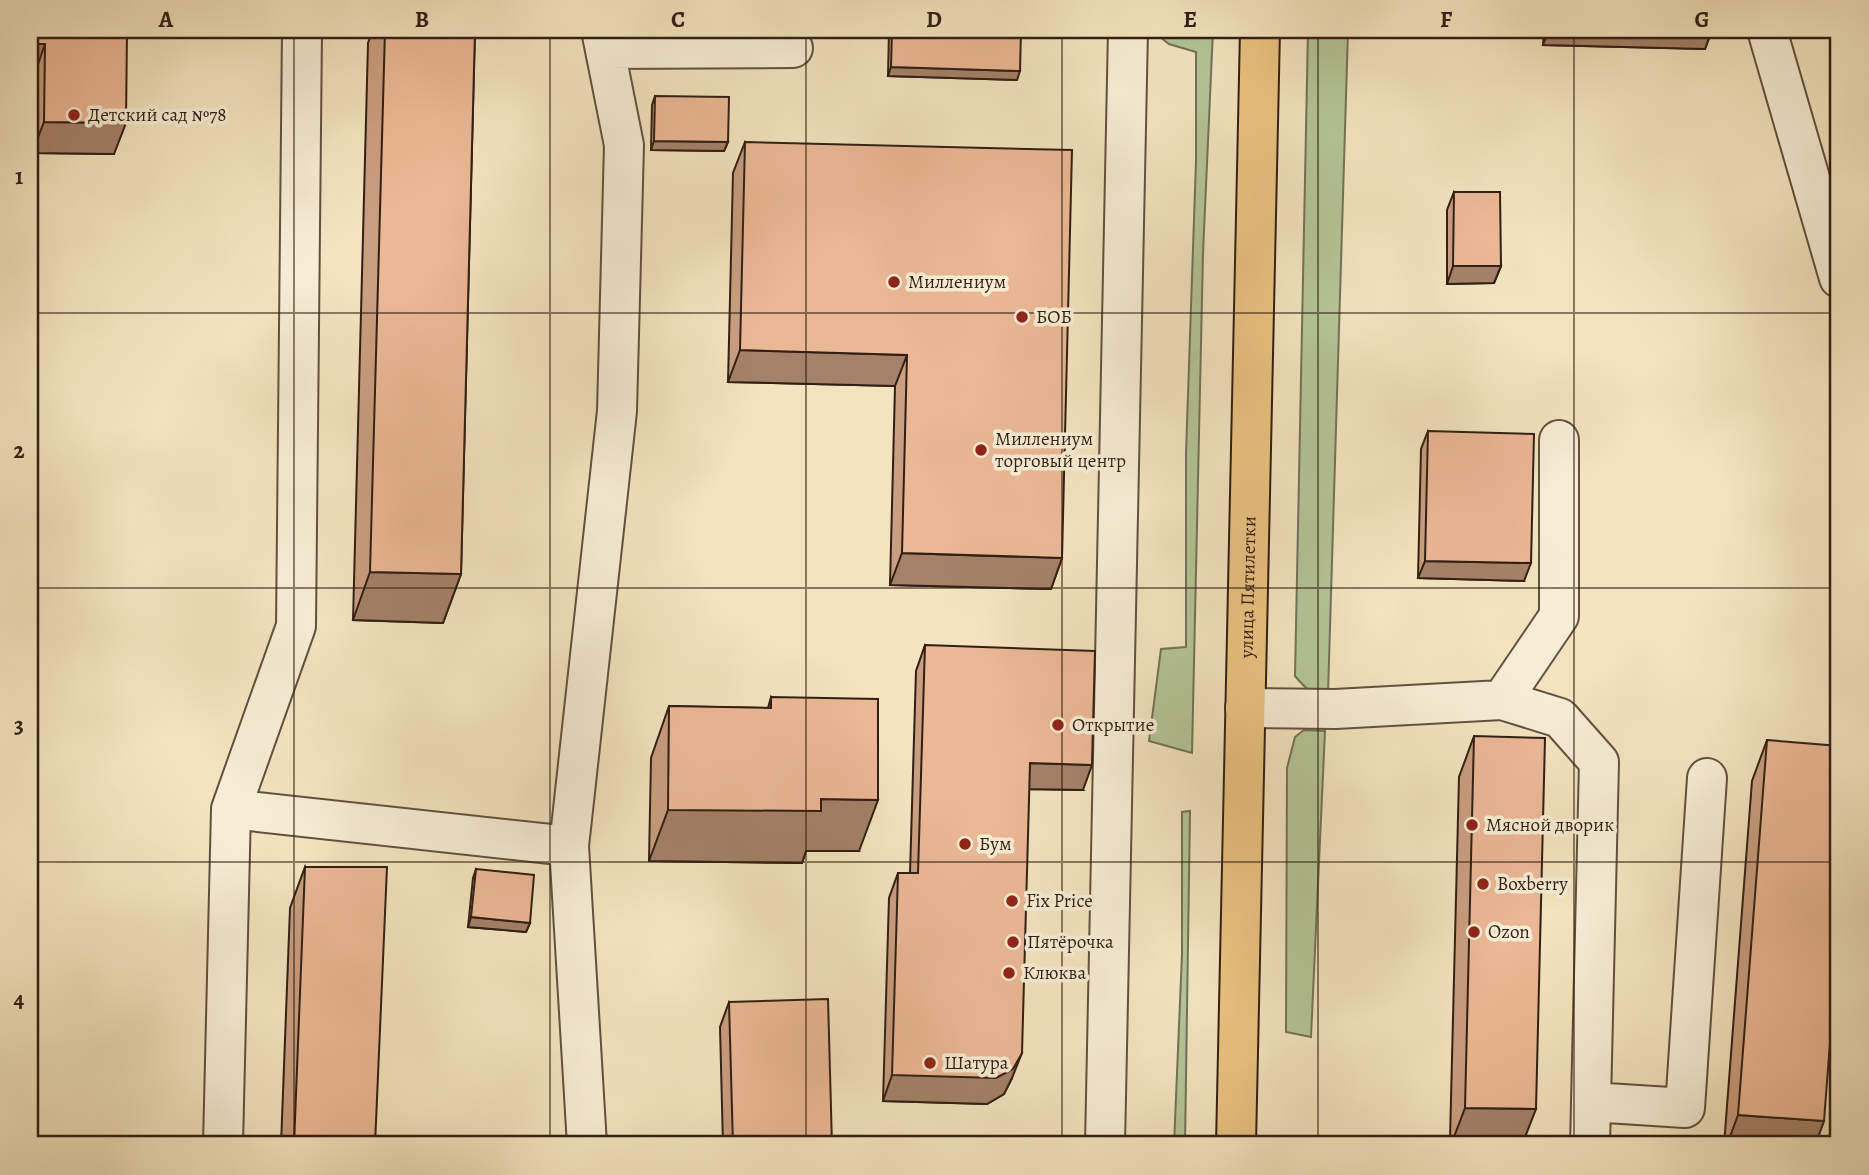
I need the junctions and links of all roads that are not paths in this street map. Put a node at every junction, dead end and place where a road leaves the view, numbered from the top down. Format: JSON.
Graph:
{"nodes":[{"id":1,"x":302,"y":30,"type":"edge"},
{"id":2,"x":1128,"y":30,"type":"edge"},
{"id":3,"x":1260,"y":30,"type":"edge"},
{"id":4,"x":1767,"y":30,"type":"edge"},
{"id":5,"x":603,"y":39,"type":"edge"},
{"id":6,"x":793,"y":48,"type":"dead end"},
{"id":7,"x":1839,"y":278,"type":"edge"},
{"id":8,"x":1559,"y":440,"type":"dead end"},
{"id":9,"x":1502,"y":700,"type":"junction"},
{"id":10,"x":1245,"y":708,"type":"junction"},
{"id":11,"x":1707,"y":778,"type":"dead end"},
{"id":12,"x":231,"y":809,"type":"junction"},
{"id":13,"x":569,"y":846,"type":"junction"},
{"id":14,"x":1591,"y":1102,"type":"junction"},
{"id":15,"x":223,"y":1145,"type":"edge"},
{"id":16,"x":587,"y":1145,"type":"edge"},
{"id":17,"x":1105,"y":1145,"type":"edge"},
{"id":18,"x":1236,"y":1145,"type":"edge"},
{"id":19,"x":1590,"y":1145,"type":"edge"}],
"edges":[{"from":1,"to":12,"type":"street"},
{"from":2,"to":17,"type":"street"},
{"from":3,"to":10,"type":"main road","name":"улица Пятилетки"},
{"from":4,"to":7,"type":"street"},
{"from":5,"to":6,"type":"street"},
{"from":5,"to":13,"type":"street"},
{"from":8,"to":9,"type":"street"},
{"from":9,"to":10,"type":"street"},
{"from":9,"to":14,"type":"street"},
{"from":10,"to":18,"type":"main road","name":"улица Пятилетки"},
{"from":11,"to":14,"type":"street"},
{"from":12,"to":13,"type":"street"},
{"from":12,"to":15,"type":"street"},
{"from":13,"to":16,"type":"street"},
{"from":14,"to":19,"type":"street"}]}
